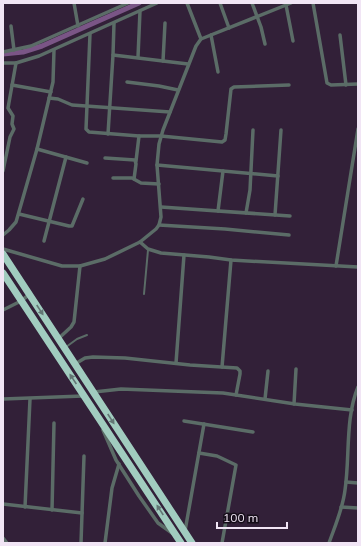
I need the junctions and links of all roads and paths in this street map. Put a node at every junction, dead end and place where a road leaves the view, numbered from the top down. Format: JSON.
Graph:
{"nodes":[{"id":1,"x":74,"y":3,"type":"edge"},
{"id":2,"x":128,"y":3,"type":"edge"},
{"id":3,"x":157,"y":3,"type":"edge"},
{"id":4,"x":187,"y":3,"type":"edge"},
{"id":5,"x":220,"y":3,"type":"edge"},
{"id":6,"x":252,"y":3,"type":"edge"},
{"id":7,"x":291,"y":3,"type":"edge"},
{"id":8,"x":313,"y":3,"type":"edge"},
{"id":9,"x":286,"y":5,"type":"junction"},
{"id":10,"x":140,"y":11,"type":"junction"},
{"id":11,"x":257,"y":17,"type":"junction"},
{"id":12,"x":114,"y":23,"type":"junction"},
{"id":13,"x":165,"y":23,"type":"dead end"},
{"id":14,"x":11,"y":26,"type":"dead end"},
{"id":15,"x":78,"y":26,"type":"junction"},
{"id":16,"x":229,"y":28,"type":"junction"},
{"id":17,"x":90,"y":34,"type":"junction"},
{"id":18,"x":211,"y":35,"type":"junction"},
{"id":19,"x":340,"y":35,"type":"dead end"},
{"id":20,"x":201,"y":40,"type":"junction"},
{"id":21,"x":293,"y":42,"type":"dead end"},
{"id":22,"x":265,"y":44,"type":"dead end"},
{"id":23,"x":14,"y":50,"type":"junction"},
{"id":24,"x":54,"y":50,"type":"junction"},
{"id":25,"x":3,"y":52,"type":"edge"},
{"id":26,"x":114,"y":55,"type":"junction"},
{"id":27,"x":138,"y":57,"type":"junction"},
{"id":28,"x":163,"y":61,"type":"junction"},
{"id":29,"x":3,"y":63,"type":"edge"},
{"id":30,"x":16,"y":63,"type":"junction"},
{"id":31,"x":188,"y":64,"type":"junction"},
{"id":32,"x":218,"y":72,"type":"dead end"},
{"id":33,"x":127,"y":82,"type":"dead end"},
{"id":34,"x":358,"y":84,"type":"edge"},
{"id":35,"x":12,"y":85,"type":"junction"},
{"id":36,"x":289,"y":85,"type":"dead end"},
{"id":37,"x":346,"y":85,"type":"junction"},
{"id":38,"x":178,"y":90,"type":"junction"},
{"id":39,"x":51,"y":92,"type":"junction"},
{"id":40,"x":49,"y":98,"type":"junction"},
{"id":41,"x":87,"y":107,"type":"junction"},
{"id":42,"x":109,"y":107,"type":"junction"},
{"id":43,"x":170,"y":112,"type":"junction"},
{"id":44,"x":358,"y":129,"type":"edge"},
{"id":45,"x":253,"y":130,"type":"dead end"},
{"id":46,"x":281,"y":130,"type":"dead end"},
{"id":47,"x":108,"y":134,"type":"junction"},
{"id":48,"x":139,"y":136,"type":"junction"},
{"id":49,"x":161,"y":136,"type":"junction"},
{"id":50,"x":37,"y":150,"type":"junction"},
{"id":51,"x":66,"y":157,"type":"junction"},
{"id":52,"x":105,"y":158,"type":"dead end"},
{"id":53,"x":353,"y":158,"type":"junction"},
{"id":54,"x":358,"y":158,"type":"edge"},
{"id":55,"x":136,"y":161,"type":"junction"},
{"id":56,"x":87,"y":163,"type":"dead end"},
{"id":57,"x":157,"y":165,"type":"junction"},
{"id":58,"x":223,"y":171,"type":"junction"},
{"id":59,"x":3,"y":172,"type":"edge"},
{"id":60,"x":251,"y":173,"type":"junction"},
{"id":61,"x":278,"y":176,"type":"junction"},
{"id":62,"x":113,"y":178,"type":"dead end"},
{"id":63,"x":134,"y":179,"type":"junction"},
{"id":64,"x":158,"y":184,"type":"junction"},
{"id":65,"x":82,"y":199,"type":"dead end"},
{"id":66,"x":161,"y":207,"type":"junction"},
{"id":67,"x":218,"y":211,"type":"junction"},
{"id":68,"x":246,"y":213,"type":"junction"},
{"id":69,"x":19,"y":214,"type":"junction"},
{"id":70,"x":275,"y":215,"type":"junction"},
{"id":71,"x":290,"y":216,"type":"dead end"},
{"id":72,"x":48,"y":221,"type":"junction"},
{"id":73,"x":159,"y":225,"type":"junction"},
{"id":74,"x":3,"y":235,"type":"edge"},
{"id":75,"x":289,"y":235,"type":"dead end"},
{"id":76,"x":44,"y":241,"type":"dead end"},
{"id":77,"x":140,"y":242,"type":"junction"},
{"id":78,"x":3,"y":249,"type":"edge"},
{"id":79,"x":148,"y":249,"type":"junction"},
{"id":80,"x":3,"y":254,"type":"edge"},
{"id":81,"x":184,"y":255,"type":"junction"},
{"id":82,"x":231,"y":260,"type":"junction"},
{"id":83,"x":80,"y":266,"type":"junction"},
{"id":84,"x":336,"y":266,"type":"junction"},
{"id":85,"x":358,"y":267,"type":"edge"},
{"id":86,"x":3,"y":273,"type":"edge"},
{"id":87,"x":30,"y":294,"type":"junction"},
{"id":88,"x":144,"y":294,"type":"dead end"},
{"id":89,"x":21,"y":301,"type":"junction"},
{"id":90,"x":3,"y":310,"type":"edge"},
{"id":91,"x":87,"y":335,"type":"dead end"},
{"id":92,"x":58,"y":338,"type":"junction"},
{"id":93,"x":65,"y":348,"type":"junction"},
{"id":94,"x":176,"y":363,"type":"junction"},
{"id":95,"x":75,"y":364,"type":"junction"},
{"id":96,"x":222,"y":367,"type":"junction"},
{"id":97,"x":296,"y":369,"type":"dead end"},
{"id":98,"x":268,"y":371,"type":"dead end"},
{"id":99,"x":358,"y":387,"type":"edge"},
{"id":100,"x":94,"y":392,"type":"junction"},
{"id":101,"x":84,"y":395,"type":"junction"},
{"id":102,"x":236,"y":395,"type":"junction"},
{"id":103,"x":3,"y":399,"type":"edge"},
{"id":104,"x":30,"y":399,"type":"junction"},
{"id":105,"x":265,"y":399,"type":"junction"},
{"id":106,"x":294,"y":404,"type":"junction"},
{"id":107,"x":352,"y":410,"type":"junction"},
{"id":108,"x":97,"y":415,"type":"junction"},
{"id":109,"x":184,"y":421,"type":"dead end"},
{"id":110,"x":54,"y":423,"type":"dead end"},
{"id":111,"x":204,"y":424,"type":"junction"},
{"id":112,"x":253,"y":432,"type":"dead end"},
{"id":113,"x":199,"y":453,"type":"junction"},
{"id":114,"x":84,"y":456,"type":"dead end"},
{"id":115,"x":119,"y":464,"type":"junction"},
{"id":116,"x":346,"y":482,"type":"junction"},
{"id":117,"x":358,"y":482,"type":"edge"},
{"id":118,"x":3,"y":504,"type":"edge"},
{"id":119,"x":25,"y":507,"type":"junction"},
{"id":120,"x":341,"y":507,"type":"junction"},
{"id":121,"x":358,"y":508,"type":"edge"},
{"id":122,"x":52,"y":510,"type":"junction"},
{"id":123,"x":82,"y":513,"type":"junction"},
{"id":124,"x":184,"y":532,"type":"junction"},
{"id":125,"x":176,"y":536,"type":"junction"},
{"id":126,"x":81,"y":543,"type":"edge"},
{"id":127,"x":105,"y":543,"type":"edge"},
{"id":128,"x":181,"y":543,"type":"edge"},
{"id":129,"x":192,"y":543,"type":"edge"},
{"id":130,"x":222,"y":543,"type":"edge"},
{"id":131,"x":329,"y":543,"type":"edge"}],
"edges":[{"from":1,"to":15,"type":"street"},
{"from":2,"to":15,"type":"street"},
{"from":3,"to":10,"type":"street"},
{"from":4,"to":20,"type":"street"},
{"from":5,"to":16,"type":"street"},
{"from":6,"to":11,"type":"street"},
{"from":7,"to":9,"type":"street"},
{"from":8,"to":37,"type":"street"},
{"from":9,"to":11,"type":"street"},
{"from":9,"to":21,"type":"street"},
{"from":10,"to":12,"type":"street"},
{"from":10,"to":27,"type":"street"},
{"from":11,"to":16,"type":"street"},
{"from":11,"to":22,"type":"street"},
{"from":12,"to":17,"type":"street"},
{"from":12,"to":26,"type":"street"},
{"from":13,"to":28,"type":"street"},
{"from":14,"to":23,"type":"street"},
{"from":15,"to":23,"type":"street"},
{"from":16,"to":18,"type":"street"},
{"from":17,"to":24,"type":"street"},
{"from":17,"to":41,"type":"street"},
{"from":18,"to":20,"type":"street"},
{"from":18,"to":32,"type":"street"},
{"from":19,"to":37,"type":"street"},
{"from":20,"to":31,"type":"street"},
{"from":23,"to":25,"type":"street"},
{"from":24,"to":30,"type":"street"},
{"from":24,"to":39,"type":"street"},
{"from":26,"to":27,"type":"street"},
{"from":26,"to":42,"type":"street"},
{"from":27,"to":28,"type":"street"},
{"from":28,"to":31,"type":"street"},
{"from":29,"to":30,"type":"street"},
{"from":30,"to":35,"type":"street"},
{"from":31,"to":38,"type":"street"},
{"from":33,"to":38,"type":"street"},
{"from":34,"to":37,"type":"street"},
{"from":35,"to":39,"type":"street"},
{"from":35,"to":59,"type":"street"},
{"from":36,"to":49,"type":"street"},
{"from":38,"to":43,"type":"street"},
{"from":39,"to":40,"type":"street"},
{"from":40,"to":41,"type":"street"},
{"from":40,"to":50,"type":"street"},
{"from":41,"to":42,"type":"street"},
{"from":41,"to":47,"type":"street"},
{"from":42,"to":43,"type":"street"},
{"from":42,"to":47,"type":"street"},
{"from":43,"to":49,"type":"street"},
{"from":44,"to":53,"type":"street"},
{"from":45,"to":60,"type":"street"},
{"from":46,"to":61,"type":"street"},
{"from":47,"to":48,"type":"street"},
{"from":48,"to":49,"type":"street"},
{"from":48,"to":55,"type":"street"},
{"from":49,"to":57,"type":"street"},
{"from":50,"to":51,"type":"street"},
{"from":50,"to":69,"type":"street"},
{"from":51,"to":56,"type":"street"},
{"from":51,"to":72,"type":"street"},
{"from":52,"to":55,"type":"street"},
{"from":53,"to":54,"type":"street"},
{"from":53,"to":84,"type":"street"},
{"from":55,"to":63,"type":"street"},
{"from":57,"to":58,"type":"street"},
{"from":57,"to":64,"type":"street"},
{"from":58,"to":60,"type":"street"},
{"from":58,"to":67,"type":"street"},
{"from":60,"to":61,"type":"street"},
{"from":60,"to":68,"type":"street"},
{"from":61,"to":70,"type":"street"},
{"from":62,"to":63,"type":"street"},
{"from":63,"to":64,"type":"street"},
{"from":64,"to":66,"type":"street"},
{"from":65,"to":72,"type":"street"},
{"from":66,"to":67,"type":"street"},
{"from":66,"to":73,"type":"street"},
{"from":67,"to":68,"type":"street"},
{"from":68,"to":70,"type":"street"},
{"from":69,"to":72,"type":"street"},
{"from":69,"to":74,"type":"street"},
{"from":70,"to":71,"type":"street"},
{"from":72,"to":76,"type":"street"},
{"from":73,"to":75,"type":"street"},
{"from":73,"to":77,"type":"street"},
{"from":77,"to":79,"type":"street"},
{"from":77,"to":83,"type":"street"},
{"from":78,"to":83,"type":"street"},
{"from":79,"to":81,"type":"street"},
{"from":79,"to":88,"type":"lane"},
{"from":80,"to":87,"type":"highway"},
{"from":81,"to":82,"type":"street"},
{"from":81,"to":94,"type":"street"},
{"from":82,"to":84,"type":"street"},
{"from":82,"to":96,"type":"street"},
{"from":83,"to":92,"type":"street"},
{"from":84,"to":85,"type":"street"},
{"from":86,"to":89,"type":"highway"},
{"from":87,"to":89,"type":"street"},
{"from":87,"to":92,"type":"highway","one_way":true},
{"from":89,"to":90,"type":"street"},
{"from":101,"to":89,"type":"highway","one_way":true},
{"from":91,"to":93,"type":"lane"},
{"from":92,"to":93,"type":"highway"},
{"from":93,"to":95,"type":"highway"},
{"from":94,"to":95,"type":"street"},
{"from":94,"to":96,"type":"street"},
{"from":95,"to":100,"type":"highway"},
{"from":96,"to":102,"type":"street"},
{"from":97,"to":106,"type":"street"},
{"from":98,"to":105,"type":"street"},
{"from":99,"to":107,"type":"street"},
{"from":100,"to":102,"type":"street"},
{"from":100,"to":124,"type":"highway","one_way":true},
{"from":101,"to":104,"type":"street"},
{"from":101,"to":108,"type":"highway"},
{"from":102,"to":105,"type":"street"},
{"from":103,"to":104,"type":"street"},
{"from":104,"to":119,"type":"street"},
{"from":105,"to":106,"type":"street"},
{"from":106,"to":107,"type":"street"},
{"from":107,"to":116,"type":"street"},
{"from":108,"to":115,"type":"street"},
{"from":125,"to":108,"type":"highway","one_way":true},
{"from":109,"to":111,"type":"street"},
{"from":110,"to":122,"type":"street"},
{"from":111,"to":112,"type":"street"},
{"from":111,"to":113,"type":"street"},
{"from":113,"to":124,"type":"street"},
{"from":113,"to":130,"type":"street"},
{"from":114,"to":123,"type":"street"},
{"from":115,"to":125,"type":"street"},
{"from":115,"to":127,"type":"street"},
{"from":116,"to":117,"type":"street"},
{"from":116,"to":120,"type":"street"},
{"from":118,"to":119,"type":"street"},
{"from":119,"to":122,"type":"street"},
{"from":120,"to":121,"type":"street"},
{"from":120,"to":131,"type":"street"},
{"from":122,"to":123,"type":"street"},
{"from":123,"to":126,"type":"street"},
{"from":124,"to":129,"type":"highway"},
{"from":125,"to":128,"type":"highway"}]}
